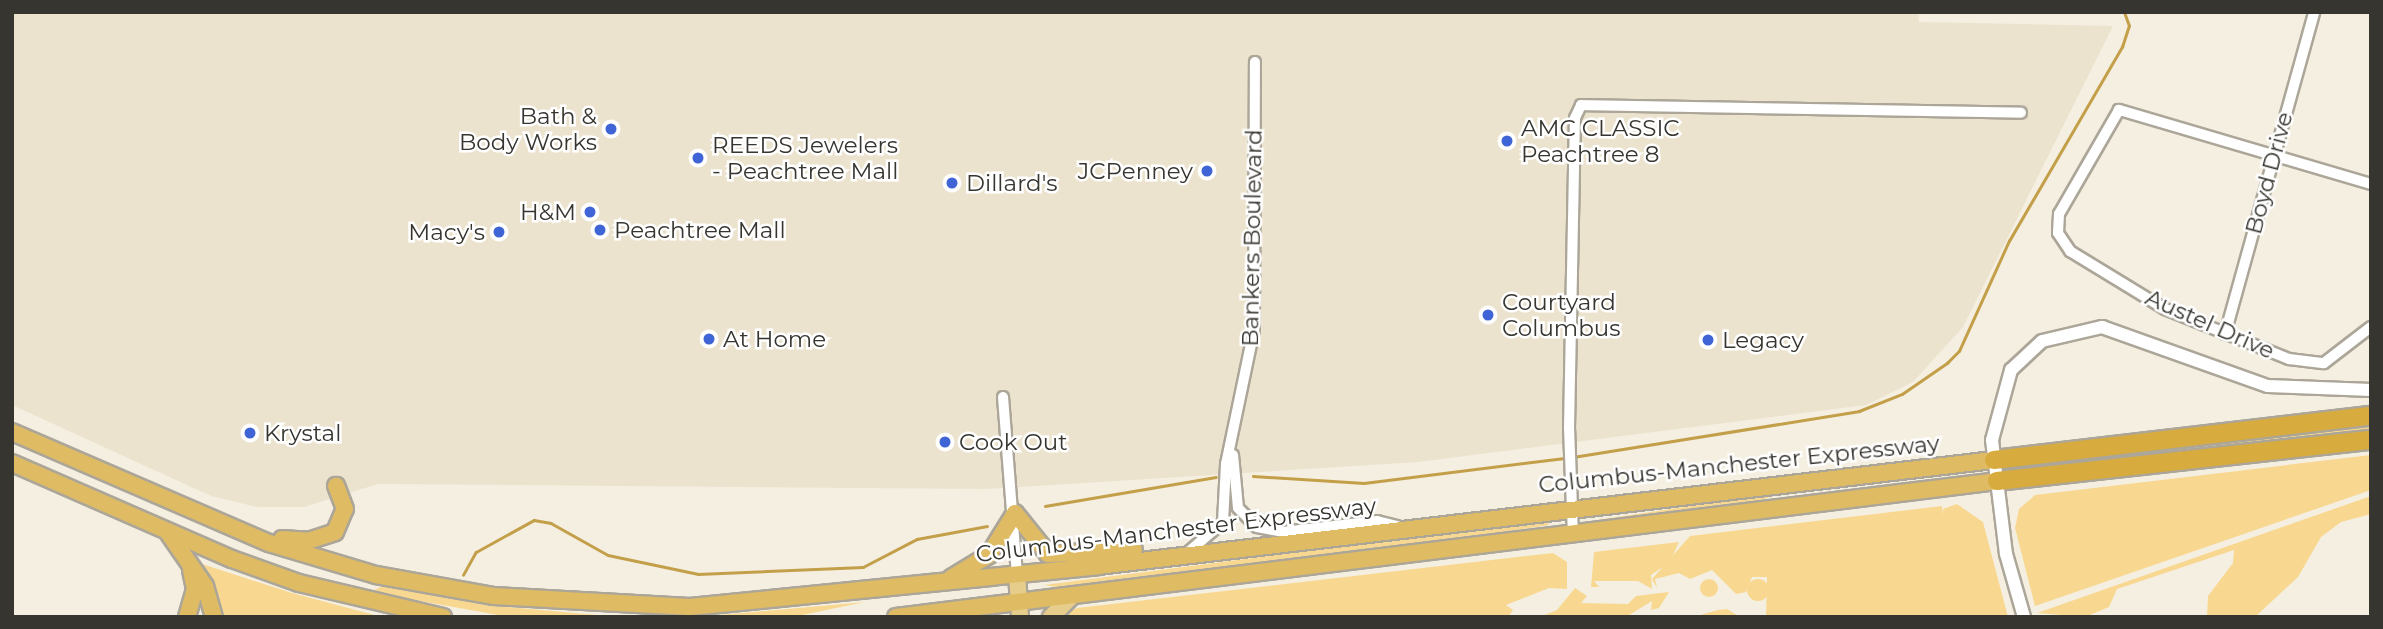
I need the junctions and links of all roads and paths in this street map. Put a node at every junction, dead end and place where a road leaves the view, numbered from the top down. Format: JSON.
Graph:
{"nodes":[{"id":1,"x":2314,"y":12,"type":"edge"},
{"id":2,"x":1255,"y":62,"type":"dead end"},
{"id":3,"x":2021,"y":113,"type":"dead end"},
{"id":4,"x":2274,"y":155,"type":"junction"},
{"id":5,"x":2371,"y":184,"type":"edge"},
{"id":6,"x":2371,"y":327,"type":"edge"},
{"id":7,"x":2225,"y":334,"type":"junction"},
{"id":8,"x":2371,"y":390,"type":"edge"},
{"id":9,"x":1003,"y":397,"type":"dead end"},
{"id":10,"x":2371,"y":416,"type":"edge"},
{"id":11,"x":12,"y":432,"type":"edge"},
{"id":12,"x":2371,"y":440,"type":"edge"},
{"id":13,"x":1233,"y":455,"type":"junction"},
{"id":14,"x":1994,"y":460,"type":"junction"},
{"id":15,"x":12,"y":463,"type":"edge"},
{"id":16,"x":1997,"y":481,"type":"junction"},
{"id":17,"x":336,"y":486,"type":"dead end"},
{"id":18,"x":1571,"y":508,"type":"junction"},
{"id":19,"x":1015,"y":513,"type":"junction"},
{"id":20,"x":1401,"y":527,"type":"junction"},
{"id":21,"x":245,"y":533,"type":"junction"},
{"id":22,"x":169,"y":534,"type":"junction"},
{"id":23,"x":1573,"y":537,"type":"junction"},
{"id":24,"x":1184,"y":555,"type":"junction"},
{"id":25,"x":190,"y":565,"type":"junction"},
{"id":26,"x":1017,"y":575,"type":"junction"},
{"id":27,"x":943,"y":582,"type":"junction"},
{"id":28,"x":1072,"y":596,"type":"junction"},
{"id":29,"x":949,"y":610,"type":"junction"},
{"id":30,"x":1020,"y":613,"type":"edge"},
{"id":31,"x":187,"y":617,"type":"edge"},
{"id":32,"x":214,"y":617,"type":"edge"},
{"id":33,"x":443,"y":617,"type":"edge"},
{"id":34,"x":896,"y":617,"type":"edge"},
{"id":35,"x":983,"y":617,"type":"edge"},
{"id":36,"x":1051,"y":617,"type":"edge"},
{"id":37,"x":2024,"y":617,"type":"edge"}],
"edges":[{"from":1,"to":4,"type":"street","name":"Boyd Drive"},
{"from":2,"to":13,"type":"street","name":"Bankers Boulevard"},
{"from":3,"to":18,"type":"street"},
{"from":4,"to":5,"type":"street"},
{"from":4,"to":7,"type":"street","name":"Boyd Drive"},
{"from":4,"to":7,"type":"street","name":"Austel Drive"},
{"from":6,"to":7,"type":"street","name":"Austel Drive"},
{"from":8,"to":14,"type":"street"},
{"from":9,"to":19,"type":"street"},
{"from":10,"to":14,"type":"highway","name":"Columbus-Manchester Expressway"},
{"from":11,"to":21,"type":"highway","name":"Columbus-Manchester Expressway"},
{"from":12,"to":16,"type":"highway","name":"Columbus-Manchester Expressway"},
{"from":13,"to":20,"type":"street","name":"Bankers Boulevard"},
{"from":13,"to":24,"type":"street","name":"Bankers Boulevard"},
{"from":14,"to":16,"type":"street"},
{"from":14,"to":18,"type":"highway","name":"Columbus-Manchester Expressway"},
{"from":15,"to":22,"type":"highway"},
{"from":16,"to":23,"type":"highway","name":"Columbus-Manchester Expressway"},
{"from":16,"to":37,"type":"street"},
{"from":17,"to":21,"type":"highway"},
{"from":18,"to":20,"type":"highway","name":"Columbus-Manchester Expressway"},
{"from":18,"to":23,"type":"street"},
{"from":19,"to":24,"type":"highway"},
{"from":19,"to":26,"type":"street"},
{"from":19,"to":27,"type":"highway"},
{"from":20,"to":24,"type":"highway","name":"Columbus-Manchester Expressway"},
{"from":21,"to":27,"type":"highway","name":"Columbus-Manchester Expressway"},
{"from":22,"to":25,"type":"highway"},
{"from":22,"to":33,"type":"highway"},
{"from":23,"to":28,"type":"highway","name":"Columbus-Manchester Expressway"},
{"from":24,"to":26,"type":"highway","name":"Columbus-Manchester Expressway"},
{"from":25,"to":31,"type":"highway"},
{"from":25,"to":32,"type":"highway"},
{"from":26,"to":27,"type":"highway","name":"Columbus-Manchester Expressway"},
{"from":26,"to":30,"type":"main road"},
{"from":28,"to":30,"type":"highway","name":"Columbus-Manchester Expressway"},
{"from":28,"to":36,"type":"main road"},
{"from":29,"to":30,"type":"highway","name":"Columbus-Manchester Expressway"},
{"from":29,"to":34,"type":"highway","name":"Columbus-Manchester Expressway"},
{"from":29,"to":35,"type":"highway"}]}
